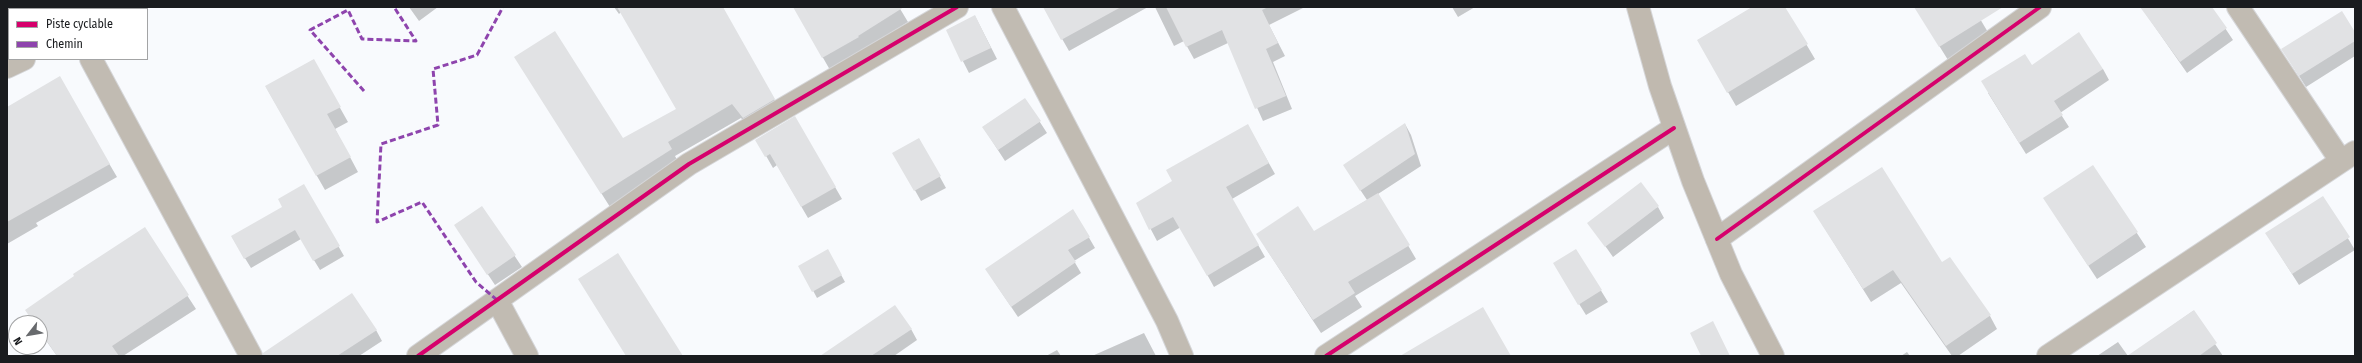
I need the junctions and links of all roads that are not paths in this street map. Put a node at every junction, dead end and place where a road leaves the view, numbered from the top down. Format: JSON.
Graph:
{"nodes":[{"id":1,"x":957,"y":7,"type":"edge"},
{"id":2,"x":1003,"y":7,"type":"edge"},
{"id":3,"x":1638,"y":7,"type":"edge"},
{"id":4,"x":2040,"y":7,"type":"edge"},
{"id":5,"x":2238,"y":7,"type":"edge"},
{"id":6,"x":22,"y":60,"type":"edge"},
{"id":7,"x":91,"y":60,"type":"edge"},
{"id":8,"x":7,"y":67,"type":"edge"},
{"id":9,"x":1674,"y":128,"type":"junction"},
{"id":10,"x":2348,"y":157,"type":"edge"},
{"id":11,"x":1717,"y":239,"type":"junction"},
{"id":12,"x":497,"y":300,"type":"junction"},
{"id":13,"x":251,"y":356,"type":"edge"},
{"id":14,"x":418,"y":356,"type":"edge"},
{"id":15,"x":527,"y":356,"type":"edge"},
{"id":16,"x":1182,"y":356,"type":"edge"},
{"id":17,"x":1326,"y":356,"type":"edge"},
{"id":18,"x":1773,"y":356,"type":"edge"},
{"id":19,"x":2048,"y":356,"type":"edge"}],
"edges":[{"from":1,"to":12,"type":"street"},
{"from":2,"to":16,"type":"street"},
{"from":3,"to":9,"type":"street"},
{"from":4,"to":11,"type":"street"},
{"from":5,"to":10,"type":"street"},
{"from":6,"to":8,"type":"street"},
{"from":7,"to":13,"type":"street"},
{"from":9,"to":11,"type":"street"},
{"from":9,"to":17,"type":"street"},
{"from":10,"to":19,"type":"street"},
{"from":11,"to":18,"type":"street"},
{"from":12,"to":14,"type":"street"},
{"from":12,"to":15,"type":"street"}]}
